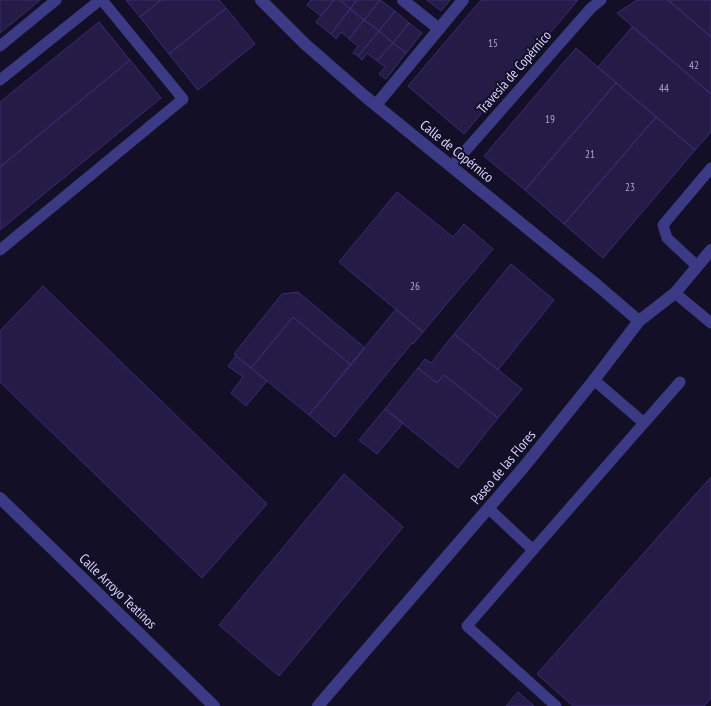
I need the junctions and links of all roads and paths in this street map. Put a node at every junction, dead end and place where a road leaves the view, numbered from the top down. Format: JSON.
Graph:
{"nodes":[{"id":1,"x":56,"y":0,"type":"edge"},
{"id":2,"x":101,"y":0,"type":"edge"},
{"id":3,"x":261,"y":0,"type":"edge"},
{"id":4,"x":403,"y":0,"type":"edge"},
{"id":5,"x":463,"y":0,"type":"edge"},
{"id":6,"x":601,"y":0,"type":"edge"},
{"id":7,"x":439,"y":29,"type":"junction"},
{"id":8,"x":0,"y":46,"type":"edge"},
{"id":9,"x":0,"y":80,"type":"edge"},
{"id":10,"x":376,"y":105,"type":"junction"},
{"id":11,"x":452,"y":166,"type":"junction"},
{"id":12,"x":711,"y":168,"type":"edge"},
{"id":13,"x":0,"y":250,"type":"edge"},
{"id":14,"x":711,"y":250,"type":"edge"},
{"id":15,"x":697,"y":266,"type":"junction"},
{"id":16,"x":675,"y":293,"type":"junction"},
{"id":17,"x":639,"y":321,"type":"junction"},
{"id":18,"x":711,"y":323,"type":"edge"},
{"id":19,"x":594,"y":380,"type":"junction"},
{"id":20,"x":680,"y":382,"type":"dead end"},
{"id":21,"x":644,"y":423,"type":"junction"},
{"id":22,"x":0,"y":498,"type":"edge"},
{"id":23,"x":488,"y":508,"type":"junction"},
{"id":24,"x":533,"y":550,"type":"junction"},
{"id":25,"x":214,"y":706,"type":"edge"},
{"id":26,"x":318,"y":706,"type":"edge"},
{"id":27,"x":556,"y":706,"type":"edge"}],
"edges":[{"from":1,"to":8,"type":"lane"},
{"from":2,"to":9,"type":"lane"},
{"from":2,"to":13,"type":"lane"},
{"from":3,"to":10,"type":"street","name":"Calle de Copérnico"},
{"from":4,"to":7,"type":"street"},
{"from":5,"to":7,"type":"street"},
{"from":6,"to":11,"type":"lane","name":"Travesía de Copérnico"},
{"from":7,"to":10,"type":"street"},
{"from":10,"to":11,"type":"street","name":"Calle de Copérnico"},
{"from":11,"to":17,"type":"street","name":"Calle de Copérnico"},
{"from":12,"to":15,"type":"lane"},
{"from":14,"to":15,"type":"street","name":"Paseo de las Flores"},
{"from":15,"to":16,"type":"street","name":"Paseo de las Flores"},
{"from":16,"to":17,"type":"street","name":"Paseo de las Flores"},
{"from":16,"to":18,"type":"lane"},
{"from":17,"to":19,"type":"street","name":"Paseo de las Flores"},
{"from":19,"to":21,"type":"lane"},
{"from":19,"to":23,"type":"street","name":"Paseo de las Flores"},
{"from":20,"to":21,"type":"lane"},
{"from":21,"to":24,"type":"lane"},
{"from":22,"to":25,"type":"street","name":"Calle Arroyo Teatinos"},
{"from":23,"to":24,"type":"lane"},
{"from":23,"to":26,"type":"street","name":"Paseo de las Flores"},
{"from":24,"to":27,"type":"lane"}]}
